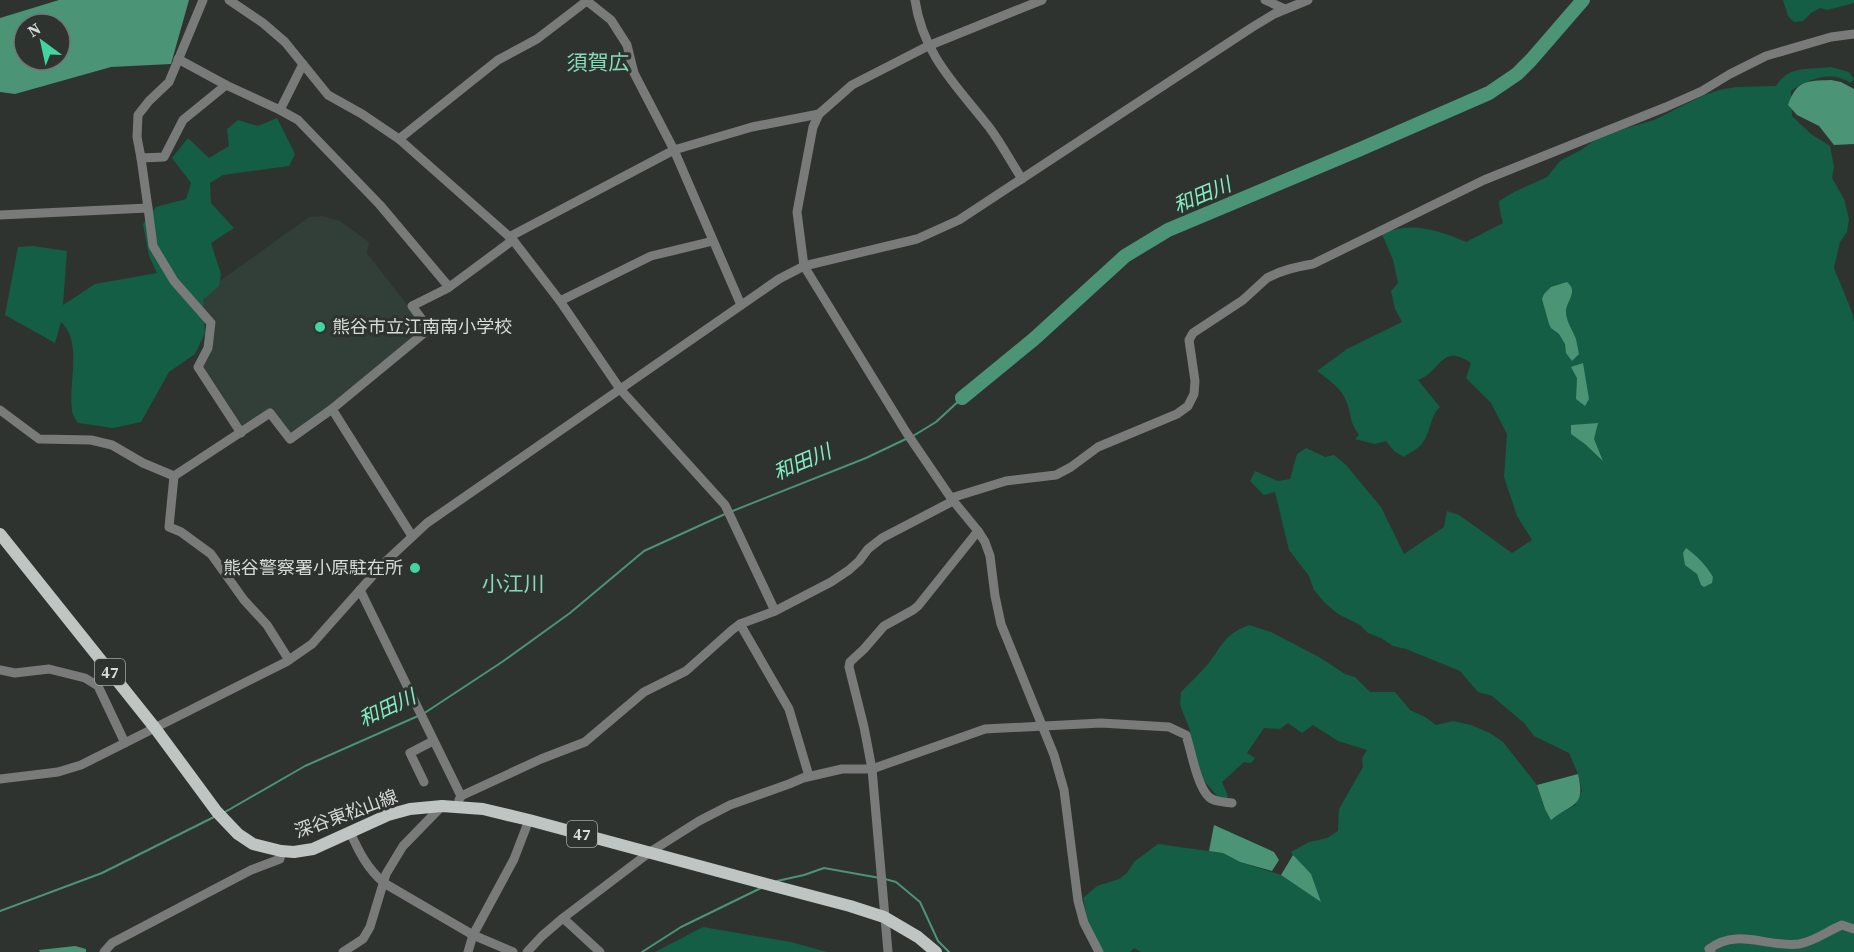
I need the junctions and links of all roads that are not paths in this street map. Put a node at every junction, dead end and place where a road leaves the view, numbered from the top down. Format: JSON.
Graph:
{"nodes":[{"id":1,"x":203,"y":0,"type":"edge"},
{"id":2,"x":229,"y":0,"type":"edge"},
{"id":3,"x":587,"y":0,"type":"edge"},
{"id":4,"x":915,"y":0,"type":"edge"},
{"id":5,"x":1042,"y":0,"type":"edge"},
{"id":6,"x":1265,"y":0,"type":"edge"},
{"id":7,"x":1308,"y":0,"type":"edge"},
{"id":8,"x":1285,"y":9,"type":"junction"},
{"id":9,"x":1854,"y":34,"type":"edge"},
{"id":10,"x":928,"y":46,"type":"junction"},
{"id":11,"x":178,"y":59,"type":"junction"},
{"id":12,"x":303,"y":64,"type":"junction"},
{"id":13,"x":226,"y":85,"type":"junction"},
{"id":14,"x":280,"y":110,"type":"junction"},
{"id":15,"x":819,"y":114,"type":"junction"},
{"id":16,"x":399,"y":139,"type":"junction"},
{"id":17,"x":674,"y":150,"type":"junction"},
{"id":18,"x":141,"y":158,"type":"junction"},
{"id":19,"x":1022,"y":178,"type":"junction"},
{"id":20,"x":148,"y":208,"type":"junction"},
{"id":21,"x":0,"y":214,"type":"edge"},
{"id":22,"x":511,"y":239,"type":"junction"},
{"id":23,"x":713,"y":241,"type":"junction"},
{"id":24,"x":804,"y":266,"type":"junction"},
{"id":25,"x":449,"y":286,"type":"junction"},
{"id":26,"x":560,"y":302,"type":"junction"},
{"id":27,"x":741,"y":305,"type":"junction"},
{"id":28,"x":620,"y":389,"type":"junction"},
{"id":29,"x":332,"y":409,"type":"junction"},
{"id":30,"x":0,"y":410,"type":"edge"},
{"id":31,"x":241,"y":433,"type":"junction"},
{"id":32,"x":174,"y":476,"type":"junction"},
{"id":33,"x":952,"y":500,"type":"junction"},
{"id":34,"x":978,"y":531,"type":"junction"},
{"id":35,"x":0,"y":534,"type":"edge"},
{"id":36,"x":412,"y":536,"type":"junction"},
{"id":37,"x":360,"y":590,"type":"junction"},
{"id":38,"x":775,"y":611,"type":"junction"},
{"id":39,"x":740,"y":624,"type":"junction"},
{"id":40,"x":289,"y":660,"type":"junction"},
{"id":41,"x":0,"y":670,"type":"edge"},
{"id":42,"x":1041,"y":725,"type":"junction"},
{"id":43,"x":155,"y":728,"type":"junction"},
{"id":44,"x":433,"y":741,"type":"junction"},
{"id":45,"x":125,"y":743,"type":"junction"},
{"id":46,"x":872,"y":770,"type":"junction"},
{"id":47,"x":809,"y":776,"type":"junction"},
{"id":48,"x":0,"y":779,"type":"edge"},
{"id":49,"x":424,"y":782,"type":"dead end"},
{"id":50,"x":459,"y":801,"type":"junction"},
{"id":51,"x":1232,"y":803,"type":"dead end"},
{"id":52,"x":442,"y":806,"type":"junction"},
{"id":53,"x":529,"y":820,"type":"junction"},
{"id":54,"x":350,"y":832,"type":"junction"},
{"id":55,"x":281,"y":851,"type":"junction"},
{"id":56,"x":650,"y":852,"type":"junction"},
{"id":57,"x":384,"y":883,"type":"junction"},
{"id":58,"x":884,"y":917,"type":"junction"},
{"id":59,"x":563,"y":918,"type":"junction"},
{"id":60,"x":1854,"y":929,"type":"edge"},
{"id":61,"x":473,"y":935,"type":"junction"},
{"id":62,"x":104,"y":952,"type":"edge"},
{"id":63,"x":343,"y":952,"type":"edge"},
{"id":64,"x":468,"y":952,"type":"edge"},
{"id":65,"x":513,"y":952,"type":"edge"},
{"id":66,"x":527,"y":952,"type":"edge"},
{"id":67,"x":600,"y":952,"type":"edge"},
{"id":68,"x":888,"y":952,"type":"edge"},
{"id":69,"x":936,"y":952,"type":"edge"},
{"id":70,"x":1099,"y":952,"type":"edge"},
{"id":71,"x":1711,"y":952,"type":"edge"}],
"edges":[{"from":1,"to":11,"type":"street"},
{"from":2,"to":12,"type":"street"},
{"from":3,"to":16,"type":"street"},
{"from":3,"to":17,"type":"street"},
{"from":4,"to":10,"type":"street"},
{"from":5,"to":10,"type":"street"},
{"from":6,"to":8,"type":"street"},
{"from":7,"to":8,"type":"street"},
{"from":8,"to":19,"type":"street"},
{"from":9,"to":33,"type":"street"},
{"from":10,"to":15,"type":"street"},
{"from":10,"to":19,"type":"street"},
{"from":11,"to":13,"type":"street"},
{"from":11,"to":18,"type":"street"},
{"from":12,"to":14,"type":"street"},
{"from":12,"to":16,"type":"street"},
{"from":13,"to":14,"type":"street"},
{"from":13,"to":18,"type":"street"},
{"from":14,"to":25,"type":"street"},
{"from":15,"to":17,"type":"street"},
{"from":15,"to":24,"type":"street"},
{"from":16,"to":22,"type":"street"},
{"from":17,"to":22,"type":"street"},
{"from":17,"to":23,"type":"street"},
{"from":18,"to":20,"type":"street"},
{"from":19,"to":24,"type":"street"},
{"from":20,"to":21,"type":"street"},
{"from":20,"to":31,"type":"street"},
{"from":22,"to":25,"type":"street"},
{"from":22,"to":26,"type":"street"},
{"from":23,"to":26,"type":"street"},
{"from":23,"to":27,"type":"street"},
{"from":24,"to":27,"type":"street"},
{"from":24,"to":33,"type":"street"},
{"from":25,"to":29,"type":"street"},
{"from":26,"to":28,"type":"street"},
{"from":27,"to":28,"type":"street"},
{"from":28,"to":36,"type":"street"},
{"from":28,"to":38,"type":"street"},
{"from":29,"to":31,"type":"street"},
{"from":29,"to":36,"type":"street"},
{"from":30,"to":32,"type":"street"},
{"from":31,"to":32,"type":"street"},
{"from":32,"to":40,"type":"street"},
{"from":33,"to":34,"type":"street"},
{"from":33,"to":38,"type":"street"},
{"from":34,"to":42,"type":"street"},
{"from":34,"to":46,"type":"street"},
{"from":35,"to":43,"type":"main road","name":"深谷東松山線","number":"47"},
{"from":36,"to":37,"type":"street"},
{"from":37,"to":40,"type":"street"},
{"from":37,"to":44,"type":"street"},
{"from":38,"to":39,"type":"street"},
{"from":39,"to":47,"type":"street"},
{"from":39,"to":50,"type":"street"},
{"from":40,"to":43,"type":"street"},
{"from":41,"to":45,"type":"street"},
{"from":42,"to":46,"type":"street"},
{"from":42,"to":51,"type":"street"},
{"from":42,"to":70,"type":"street"},
{"from":43,"to":45,"type":"street"},
{"from":43,"to":55,"type":"main road","name":"深谷東松山線","number":"47"},
{"from":44,"to":49,"type":"street"},
{"from":44,"to":50,"type":"street"},
{"from":45,"to":48,"type":"street"},
{"from":46,"to":47,"type":"street"},
{"from":46,"to":58,"type":"street"},
{"from":47,"to":56,"type":"street"},
{"from":50,"to":52,"type":"main road","name":"深谷東松山線","number":"47"},
{"from":50,"to":53,"type":"main road","name":"深谷東松山線","number":"47"},
{"from":52,"to":54,"type":"main road","name":"深谷東松山線","number":"47"},
{"from":52,"to":57,"type":"street"},
{"from":53,"to":56,"type":"main road","name":"深谷東松山線","number":"47"},
{"from":53,"to":61,"type":"street"},
{"from":54,"to":55,"type":"main road","name":"深谷東松山線","number":"47"},
{"from":54,"to":57,"type":"street"},
{"from":55,"to":62,"type":"street"},
{"from":56,"to":58,"type":"main road","name":"深谷東松山線","number":"47"},
{"from":56,"to":59,"type":"street"},
{"from":57,"to":61,"type":"street"},
{"from":57,"to":63,"type":"street"},
{"from":58,"to":68,"type":"street"},
{"from":58,"to":69,"type":"main road","name":"深谷東松山線","number":"47"},
{"from":59,"to":66,"type":"street"},
{"from":59,"to":67,"type":"street"},
{"from":60,"to":71,"type":"street"},
{"from":61,"to":64,"type":"street"},
{"from":61,"to":65,"type":"street"}]}
